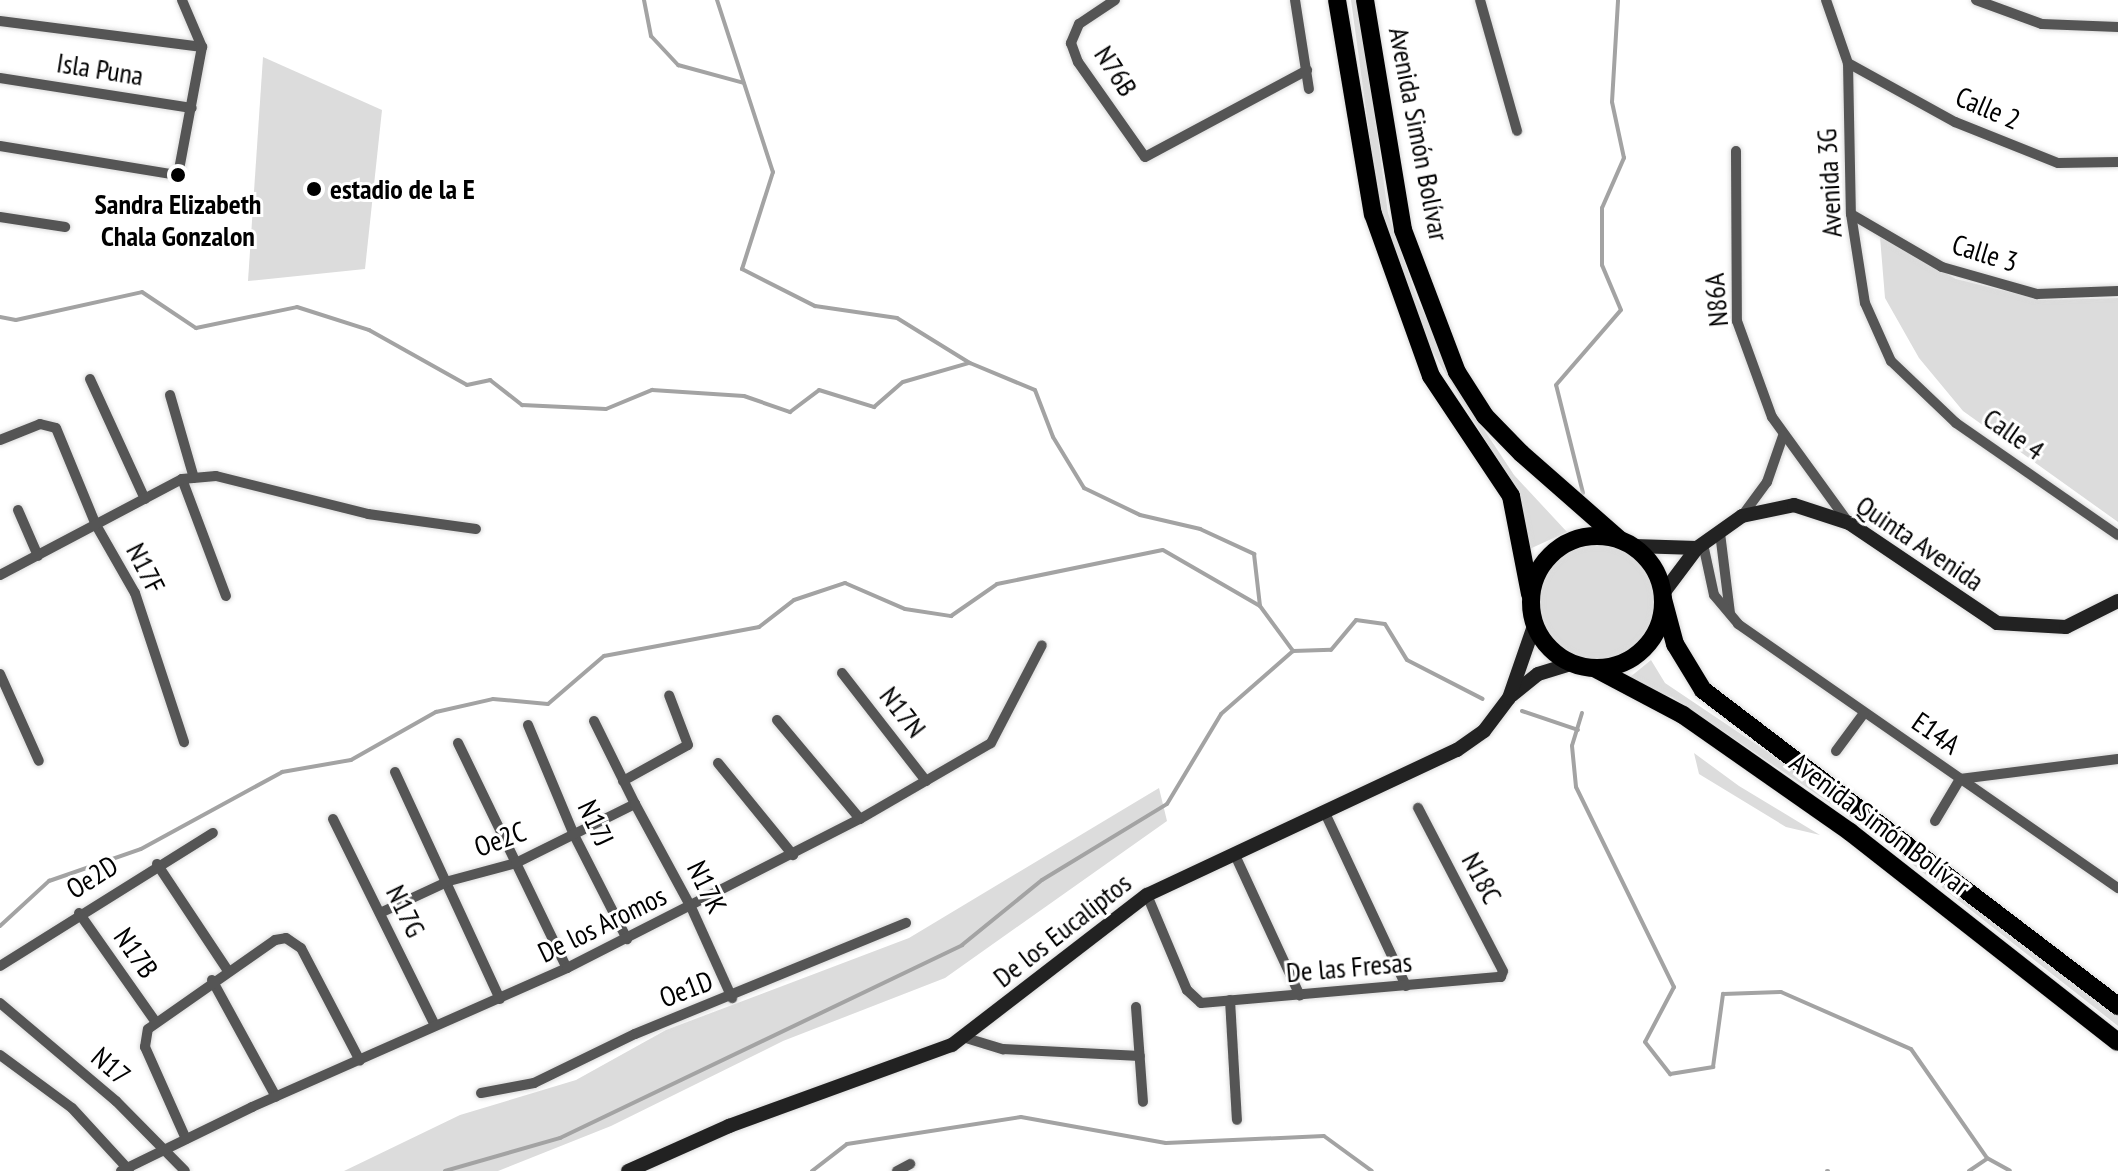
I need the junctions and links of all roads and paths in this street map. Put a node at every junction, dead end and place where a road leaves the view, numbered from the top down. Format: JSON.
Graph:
{"nodes":[{"id":1,"x":182,"y":0,"type":"edge"},
{"id":2,"x":1115,"y":0,"type":"edge"},
{"id":3,"x":1295,"y":0,"type":"edge"},
{"id":4,"x":1337,"y":0,"type":"edge"},
{"id":5,"x":1365,"y":0,"type":"edge"},
{"id":6,"x":1480,"y":0,"type":"edge"},
{"id":7,"x":1826,"y":0,"type":"edge"},
{"id":8,"x":1976,"y":0,"type":"edge"},
{"id":9,"x":0,"y":21,"type":"edge"},
{"id":10,"x":2118,"y":27,"type":"edge"},
{"id":11,"x":202,"y":47,"type":"junction"},
{"id":12,"x":1848,"y":63,"type":"junction"},
{"id":13,"x":1307,"y":70,"type":"junction"},
{"id":14,"x":0,"y":78,"type":"edge"},
{"id":15,"x":1309,"y":89,"type":"dead end"},
{"id":16,"x":192,"y":108,"type":"junction"},
{"id":17,"x":1517,"y":131,"type":"dead end"},
{"id":18,"x":0,"y":146,"type":"edge"},
{"id":19,"x":1736,"y":151,"type":"dead end"},
{"id":20,"x":2118,"y":162,"type":"edge"},
{"id":21,"x":1851,"y":214,"type":"junction"},
{"id":22,"x":0,"y":217,"type":"edge"},
{"id":23,"x":65,"y":227,"type":"dead end"},
{"id":24,"x":2118,"y":291,"type":"edge"},
{"id":25,"x":1891,"y":361,"type":"joint"},
{"id":26,"x":90,"y":379,"type":"dead end"},
{"id":27,"x":170,"y":395,"type":"dead end"},
{"id":28,"x":1783,"y":436,"type":"junction"},
{"id":29,"x":0,"y":440,"type":"edge"},
{"id":30,"x":194,"y":478,"type":"junction"},
{"id":31,"x":182,"y":479,"type":"junction"},
{"id":32,"x":145,"y":499,"type":"junction"},
{"id":33,"x":18,"y":510,"type":"dead end"},
{"id":34,"x":1742,"y":516,"type":"junction"},
{"id":35,"x":1849,"y":523,"type":"junction"},
{"id":36,"x":96,"y":525,"type":"junction"},
{"id":37,"x":476,"y":529,"type":"dead end"},
{"id":38,"x":1720,"y":533,"type":"junction"},
{"id":39,"x":2118,"y":535,"type":"edge"},
{"id":40,"x":1627,"y":543,"type":"junction"},
{"id":41,"x":1700,"y":546,"type":"junction"},
{"id":42,"x":38,"y":556,"type":"junction"},
{"id":43,"x":0,"y":575,"type":"edge"},
{"id":44,"x":1530,"y":594,"type":"junction"},
{"id":45,"x":226,"y":596,"type":"dead end"},
{"id":46,"x":1664,"y":596,"type":"junction"},
{"id":47,"x":2118,"y":601,"type":"edge"},
{"id":48,"x":1730,"y":613,"type":"junction"},
{"id":49,"x":1534,"y":626,"type":"junction"},
{"id":50,"x":1042,"y":645,"type":"dead end"},
{"id":51,"x":1571,"y":664,"type":"junction"},
{"id":52,"x":1596,"y":669,"type":"junction"},
{"id":53,"x":842,"y":673,"type":"dead end"},
{"id":54,"x":0,"y":674,"type":"edge"},
{"id":55,"x":669,"y":695,"type":"dead end"},
{"id":56,"x":1509,"y":698,"type":"junction"},
{"id":57,"x":1864,"y":713,"type":"junction"},
{"id":58,"x":777,"y":720,"type":"dead end"},
{"id":59,"x":594,"y":721,"type":"dead end"},
{"id":60,"x":528,"y":725,"type":"dead end"},
{"id":61,"x":184,"y":742,"type":"dead end"},
{"id":62,"x":458,"y":743,"type":"dead end"},
{"id":63,"x":1836,"y":751,"type":"dead end"},
{"id":64,"x":2118,"y":759,"type":"edge"},
{"id":65,"x":39,"y":761,"type":"dead end"},
{"id":66,"x":718,"y":763,"type":"dead end"},
{"id":67,"x":395,"y":772,"type":"dead end"},
{"id":68,"x":1960,"y":779,"type":"junction"},
{"id":69,"x":623,"y":781,"type":"junction"},
{"id":70,"x":926,"y":781,"type":"junction"},
{"id":71,"x":634,"y":804,"type":"junction"},
{"id":72,"x":1418,"y":808,"type":"dead end"},
{"id":73,"x":1325,"y":813,"type":"junction"},
{"id":74,"x":333,"y":819,"type":"dead end"},
{"id":75,"x":860,"y":819,"type":"junction"},
{"id":76,"x":1935,"y":821,"type":"dead end"},
{"id":77,"x":213,"y":833,"type":"dead end"},
{"id":78,"x":574,"y":835,"type":"junction"},
{"id":79,"x":1234,"y":853,"type":"junction"},
{"id":80,"x":793,"y":855,"type":"junction"},
{"id":81,"x":516,"y":863,"type":"junction"},
{"id":82,"x":157,"y":864,"type":"junction"},
{"id":83,"x":449,"y":881,"type":"junction"},
{"id":84,"x":2118,"y":888,"type":"edge"},
{"id":85,"x":1147,"y":895,"type":"junction"},
{"id":86,"x":691,"y":907,"type":"junction"},
{"id":87,"x":79,"y":913,"type":"junction"},
{"id":88,"x":380,"y":913,"type":"junction"},
{"id":89,"x":906,"y":923,"type":"dead end"},
{"id":90,"x":627,"y":939,"type":"junction"},
{"id":91,"x":0,"y":966,"type":"edge"},
{"id":92,"x":567,"y":968,"type":"junction"},
{"id":93,"x":228,"y":971,"type":"junction"},
{"id":94,"x":1503,"y":971,"type":"joint"},
{"id":95,"x":212,"y":980,"type":"junction"},
{"id":96,"x":1406,"y":986,"type":"junction"},
{"id":97,"x":1300,"y":996,"type":"junction"},
{"id":98,"x":732,"y":998,"type":"junction"},
{"id":99,"x":500,"y":999,"type":"junction"},
{"id":100,"x":1230,"y":1000,"type":"junction"},
{"id":101,"x":0,"y":1003,"type":"edge"},
{"id":102,"x":2118,"y":1006,"type":"edge"},
{"id":103,"x":1136,"y":1007,"type":"dead end"},
{"id":104,"x":155,"y":1021,"type":"junction"},
{"id":105,"x":435,"y":1025,"type":"junction"},
{"id":106,"x":966,"y":1038,"type":"junction"},
{"id":107,"x":2118,"y":1042,"type":"edge"},
{"id":108,"x":0,"y":1055,"type":"edge"},
{"id":109,"x":1140,"y":1056,"type":"junction"},
{"id":110,"x":360,"y":1061,"type":"junction"},
{"id":111,"x":481,"y":1093,"type":"dead end"},
{"id":112,"x":276,"y":1097,"type":"junction"},
{"id":113,"x":1143,"y":1102,"type":"dead end"},
{"id":114,"x":1237,"y":1120,"type":"dead end"},
{"id":115,"x":186,"y":1139,"type":"junction"},
{"id":116,"x":162,"y":1151,"type":"junction"},
{"id":117,"x":910,"y":1164,"type":"dead end"},
{"id":118,"x":126,"y":1170,"type":"edge"},
{"id":119,"x":185,"y":1171,"type":"edge"},
{"id":120,"x":628,"y":1171,"type":"edge"},
{"id":121,"x":897,"y":1171,"type":"edge"}],
"edges":[{"from":1,"to":11,"type":"street"},
{"from":2,"to":13,"type":"street","name":"N76B"},
{"from":3,"to":13,"type":"street"},
{"from":4,"to":44,"type":"highway","name":"Avenida Simón Bolívar"},
{"from":5,"to":40,"type":"highway","name":"Avenida Simón Bolívar"},
{"from":6,"to":17,"type":"street"},
{"from":7,"to":12,"type":"street","name":"Avenida 3G"},
{"from":8,"to":10,"type":"street"},
{"from":9,"to":11,"type":"street"},
{"from":11,"to":16,"type":"street"},
{"from":12,"to":20,"type":"street","name":"Calle 2"},
{"from":12,"to":21,"type":"street","name":"Avenida 3G"},
{"from":13,"to":15,"type":"street"},
{"from":14,"to":16,"type":"street","name":"Isla Puna"},
{"from":16,"to":18,"type":"street"},
{"from":19,"to":28,"type":"street","name":"N86A"},
{"from":21,"to":24,"type":"street","name":"Calle 3"},
{"from":21,"to":25,"type":"street","name":"Avenida 3G"},
{"from":22,"to":23,"type":"street"},
{"from":25,"to":39,"type":"street","name":"Calle 4"},
{"from":26,"to":32,"type":"street"},
{"from":27,"to":30,"type":"street"},
{"from":28,"to":34,"type":"street"},
{"from":28,"to":35,"type":"street","name":"N86A"},
{"from":29,"to":36,"type":"street","name":"N17F"},
{"from":30,"to":31,"type":"street"},
{"from":30,"to":37,"type":"street"},
{"from":31,"to":32,"type":"street"},
{"from":31,"to":45,"type":"street"},
{"from":32,"to":36,"type":"street"},
{"from":33,"to":42,"type":"street"},
{"from":34,"to":35,"type":"street","name":"Quinta Avenida"},
{"from":34,"to":38,"type":"street","name":"Quinta Avenida"},
{"from":35,"to":47,"type":"street","name":"Quinta Avenida"},
{"from":36,"to":42,"type":"street"},
{"from":36,"to":61,"type":"street","name":"N17F"},
{"from":38,"to":41,"type":"street","name":"Quinta Avenida"},
{"from":38,"to":48,"type":"street"},
{"from":40,"to":41,"type":"street"},
{"from":40,"to":44,"type":"highway"},
{"from":40,"to":46,"type":"highway","name":"Avenida Simón Bolívar"},
{"from":41,"to":46,"type":"street","name":"Quinta Avenida"},
{"from":41,"to":48,"type":"street","name":"E14A"},
{"from":42,"to":43,"type":"street"},
{"from":44,"to":49,"type":"highway","name":"Avenida Simón Bolívar"},
{"from":46,"to":52,"type":"highway"},
{"from":46,"to":102,"type":"highway","name":"Avenida Simón Bolívar"},
{"from":48,"to":57,"type":"street","name":"E14A"},
{"from":49,"to":51,"type":"highway"},
{"from":49,"to":56,"type":"street","name":"De los Eucaliptos"},
{"from":50,"to":70,"type":"street","name":"De los Aromos"},
{"from":51,"to":52,"type":"highway","name":"Avenida Simón Bolívar"},
{"from":51,"to":56,"type":"street","name":"De los Eucaliptos"},
{"from":52,"to":107,"type":"highway","name":"Avenida Simón Bolívar"},
{"from":53,"to":70,"type":"street","name":"N17N"},
{"from":54,"to":65,"type":"street"},
{"from":55,"to":69,"type":"street"},
{"from":56,"to":73,"type":"street","name":"De los Eucaliptos"},
{"from":57,"to":63,"type":"street"},
{"from":57,"to":68,"type":"street","name":"E14A"},
{"from":58,"to":75,"type":"street"},
{"from":59,"to":69,"type":"street","name":"N17K"},
{"from":60,"to":78,"type":"street","name":"N17J"},
{"from":62,"to":81,"type":"street"},
{"from":64,"to":68,"type":"street"},
{"from":66,"to":80,"type":"street"},
{"from":67,"to":83,"type":"street"},
{"from":68,"to":76,"type":"street"},
{"from":68,"to":84,"type":"street","name":"E14A"},
{"from":69,"to":71,"type":"street","name":"N17K"},
{"from":70,"to":75,"type":"street","name":"De los Aromos"},
{"from":71,"to":78,"type":"street","name":"Oe2C"},
{"from":71,"to":86,"type":"street","name":"N17K"},
{"from":72,"to":94,"type":"street","name":"N18C"},
{"from":73,"to":79,"type":"street","name":"De los Eucaliptos"},
{"from":73,"to":96,"type":"street"},
{"from":74,"to":88,"type":"street","name":"N17G"},
{"from":75,"to":80,"type":"street","name":"De los Aromos"},
{"from":77,"to":82,"type":"street","name":"Oe2D"},
{"from":78,"to":81,"type":"street","name":"Oe2C"},
{"from":78,"to":90,"type":"street","name":"N17J"},
{"from":79,"to":85,"type":"street","name":"De los Eucaliptos"},
{"from":79,"to":97,"type":"street"},
{"from":80,"to":86,"type":"street","name":"De los Aromos"},
{"from":81,"to":83,"type":"street","name":"Oe2C"},
{"from":81,"to":92,"type":"street"},
{"from":82,"to":87,"type":"street","name":"Oe2D"},
{"from":82,"to":93,"type":"street"},
{"from":83,"to":88,"type":"street","name":"Oe2C"},
{"from":83,"to":99,"type":"street"},
{"from":85,"to":100,"type":"street","name":"De las Fresas"},
{"from":85,"to":106,"type":"street","name":"De los Eucaliptos"},
{"from":86,"to":90,"type":"street","name":"De los Aromos"},
{"from":86,"to":98,"type":"street","name":"N17K"},
{"from":87,"to":91,"type":"street","name":"Oe2D"},
{"from":87,"to":104,"type":"street","name":"N17B"},
{"from":88,"to":105,"type":"street","name":"N17G"},
{"from":89,"to":98,"type":"street","name":"Oe1D"},
{"from":90,"to":92,"type":"street","name":"De los Aromos"},
{"from":92,"to":99,"type":"street","name":"De los Aromos"},
{"from":93,"to":95,"type":"street"},
{"from":93,"to":110,"type":"street"},
{"from":94,"to":96,"type":"street","name":"De las Fresas"},
{"from":95,"to":104,"type":"street"},
{"from":95,"to":112,"type":"street"},
{"from":96,"to":97,"type":"street","name":"De las Fresas"},
{"from":97,"to":100,"type":"street","name":"De las Fresas"},
{"from":98,"to":111,"type":"street","name":"Oe1D"},
{"from":99,"to":105,"type":"street","name":"De los Aromos"},
{"from":100,"to":114,"type":"street"},
{"from":101,"to":116,"type":"street","name":"N17"},
{"from":103,"to":109,"type":"street"},
{"from":104,"to":115,"type":"street"},
{"from":105,"to":110,"type":"street","name":"De los Aromos"},
{"from":106,"to":109,"type":"street"},
{"from":106,"to":120,"type":"street","name":"De los Eucaliptos"},
{"from":108,"to":118,"type":"street"},
{"from":109,"to":113,"type":"street"},
{"from":110,"to":112,"type":"street","name":"De los Aromos"},
{"from":112,"to":115,"type":"street","name":"De los Aromos"},
{"from":115,"to":116,"type":"street","name":"De los Aromos"},
{"from":116,"to":118,"type":"street","name":"De los Aromos"},
{"from":116,"to":119,"type":"street","name":"N17"},
{"from":117,"to":121,"type":"street"}]}
